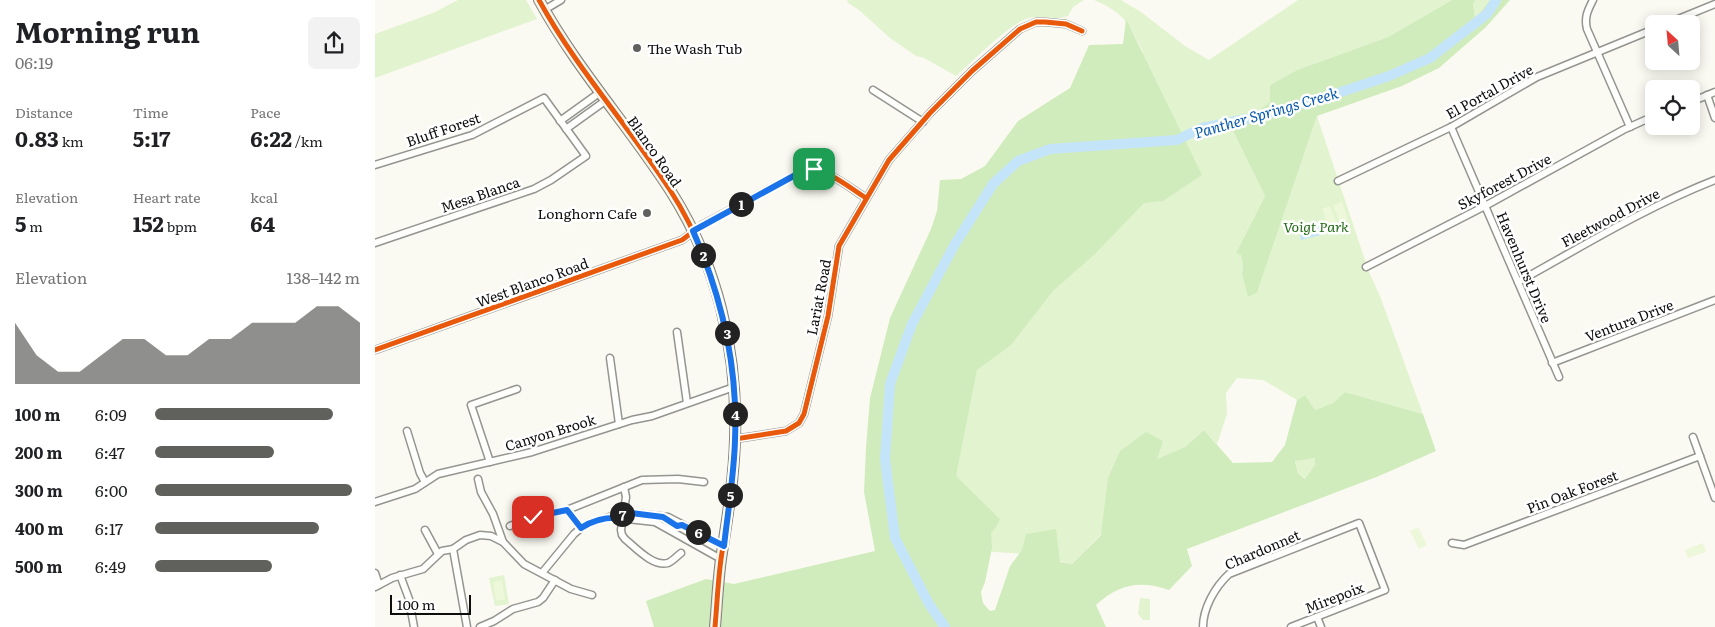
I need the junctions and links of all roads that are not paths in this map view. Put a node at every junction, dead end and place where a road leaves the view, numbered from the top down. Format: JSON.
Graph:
{"nodes":[{"id":1,"x":539,"y":0,"type":"edge"},
{"id":2,"x":561,"y":0,"type":"edge"},
{"id":3,"x":1593,"y":0,"type":"edge"},
{"id":4,"x":1715,"y":4,"type":"edge"},
{"id":5,"x":544,"y":10,"type":"junction"},
{"id":6,"x":1688,"y":15,"type":"edge"},
{"id":7,"x":1082,"y":31,"type":"dead end"},
{"id":8,"x":1645,"y":32,"type":"edge"},
{"id":9,"x":1598,"y":51,"type":"junction"},
{"id":10,"x":873,"y":90,"type":"dead end"},
{"id":11,"x":1715,"y":92,"type":"edge"},
{"id":12,"x":1707,"y":95,"type":"junction"},
{"id":13,"x":603,"y":97,"type":"junction"},
{"id":14,"x":1700,"y":98,"type":"edge"},
{"id":15,"x":573,"y":112,"type":"junction"},
{"id":16,"x":1715,"y":118,"type":"edge"},
{"id":17,"x":579,"y":120,"type":"junction"},
{"id":18,"x":1645,"y":120,"type":"edge"},
{"id":19,"x":560,"y":122,"type":"junction"},
{"id":20,"x":923,"y":122,"type":"junction"},
{"id":21,"x":1451,"y":127,"type":"junction"},
{"id":22,"x":1630,"y":127,"type":"junction"},
{"id":23,"x":566,"y":129,"type":"junction"},
{"id":24,"x":375,"y":165,"type":"edge"},
{"id":25,"x":1715,"y":180,"type":"edge"},
{"id":26,"x":1338,"y":181,"type":"dead end"},
{"id":27,"x":866,"y":198,"type":"junction"},
{"id":28,"x":1485,"y":206,"type":"junction"},
{"id":29,"x":693,"y":231,"type":"junction"},
{"id":30,"x":375,"y":243,"type":"edge"},
{"id":31,"x":1365,"y":267,"type":"dead end"},
{"id":32,"x":1518,"y":282,"type":"junction"},
{"id":33,"x":1715,"y":300,"type":"edge"},
{"id":34,"x":677,"y":332,"type":"dead end"},
{"id":35,"x":375,"y":350,"type":"edge"},
{"id":36,"x":610,"y":358,"type":"dead end"},
{"id":37,"x":1553,"y":363,"type":"junction"},
{"id":38,"x":1559,"y":378,"type":"dead end"},
{"id":39,"x":734,"y":387,"type":"junction"},
{"id":40,"x":517,"y":389,"type":"dead end"},
{"id":41,"x":687,"y":403,"type":"junction"},
{"id":42,"x":619,"y":424,"type":"junction"},
{"id":43,"x":407,"y":431,"type":"dead end"},
{"id":44,"x":1693,"y":437,"type":"dead end"},
{"id":45,"x":735,"y":439,"type":"junction"},
{"id":46,"x":1700,"y":456,"type":"junction"},
{"id":47,"x":490,"y":462,"type":"junction"},
{"id":48,"x":478,"y":480,"type":"dead end"},
{"id":49,"x":425,"y":482,"type":"junction"},
{"id":50,"x":704,"y":482,"type":"dead end"},
{"id":51,"x":624,"y":487,"type":"junction"},
{"id":52,"x":1715,"y":498,"type":"edge"},
{"id":53,"x":375,"y":502,"type":"edge"},
{"id":54,"x":567,"y":510,"type":"junction"},
{"id":55,"x":622,"y":515,"type":"junction"},
{"id":56,"x":510,"y":526,"type":"dead end"},
{"id":57,"x":581,"y":528,"type":"junction"},
{"id":58,"x":425,"y":530,"type":"dead end"},
{"id":59,"x":503,"y":542,"type":"junction"},
{"id":60,"x":1452,"y":542,"type":"dead end"},
{"id":61,"x":724,"y":546,"type":"junction"},
{"id":62,"x":453,"y":549,"type":"junction"},
{"id":63,"x":681,"y":553,"type":"dead end"},
{"id":64,"x":437,"y":554,"type":"junction"},
{"id":65,"x":721,"y":559,"type":"junction"},
{"id":66,"x":375,"y":573,"type":"edge"},
{"id":67,"x":542,"y":573,"type":"junction"},
{"id":68,"x":400,"y":575,"type":"junction"},
{"id":69,"x":555,"y":580,"type":"junction"},
{"id":70,"x":377,"y":586,"type":"edge"},
{"id":71,"x":1385,"y":590,"type":"joint"},
{"id":72,"x":592,"y":595,"type":"dead end"},
{"id":73,"x":1317,"y":617,"type":"junction"},
{"id":74,"x":495,"y":624,"type":"edge"},
{"id":75,"x":414,"y":627,"type":"edge"},
{"id":76,"x":467,"y":627,"type":"edge"},
{"id":77,"x":480,"y":627,"type":"edge"},
{"id":78,"x":715,"y":627,"type":"edge"},
{"id":79,"x":1203,"y":627,"type":"edge"},
{"id":80,"x":1291,"y":627,"type":"edge"},
{"id":81,"x":1321,"y":627,"type":"edge"}],
"edges":[{"from":1,"to":5,"type":"main road","name":"Blanco Road"},
{"from":2,"to":5,"type":"street"},
{"from":3,"to":9,"type":"street"},
{"from":4,"to":6,"type":"street"},
{"from":5,"to":13,"type":"main road","name":"Blanco Road"},
{"from":7,"to":20,"type":"street","name":"Lariat Road"},
{"from":8,"to":9,"type":"street","name":"El Portal Drive"},
{"from":9,"to":21,"type":"street","name":"El Portal Drive"},
{"from":9,"to":22,"type":"street"},
{"from":10,"to":20,"type":"street"},
{"from":11,"to":12,"type":"street"},
{"from":12,"to":14,"type":"street"},
{"from":12,"to":16,"type":"street"},
{"from":13,"to":15,"type":"street"},
{"from":13,"to":17,"type":"street"},
{"from":13,"to":29,"type":"main road","name":"Blanco Road"},
{"from":15,"to":17,"type":"street"},
{"from":15,"to":19,"type":"street"},
{"from":17,"to":23,"type":"street"},
{"from":18,"to":22,"type":"street","name":"Skyforest Drive"},
{"from":19,"to":23,"type":"street"},
{"from":19,"to":24,"type":"street","name":"Bluff Forest"},
{"from":20,"to":27,"type":"street","name":"Lariat Road"},
{"from":21,"to":26,"type":"street","name":"El Portal Drive"},
{"from":21,"to":28,"type":"street","name":"Havenhurst Drive"},
{"from":22,"to":28,"type":"street","name":"Skyforest Drive"},
{"from":23,"to":30,"type":"street","name":"Mesa Blanca"},
{"from":25,"to":32,"type":"street","name":"Fleetwood Drive"},
{"from":27,"to":29,"type":"street","name":"West Blanco Road"},
{"from":27,"to":45,"type":"street","name":"Lariat Road"},
{"from":28,"to":31,"type":"street","name":"Skyforest Drive"},
{"from":28,"to":32,"type":"street","name":"Havenhurst Drive"},
{"from":29,"to":35,"type":"street","name":"West Blanco Road"},
{"from":29,"to":39,"type":"main road","name":"Blanco Road"},
{"from":32,"to":37,"type":"street","name":"Havenhurst Drive"},
{"from":33,"to":37,"type":"street","name":"Ventura Drive"},
{"from":34,"to":41,"type":"street"},
{"from":36,"to":42,"type":"street"},
{"from":37,"to":38,"type":"street","name":"Havenhurst Drive"},
{"from":39,"to":41,"type":"street","name":"Canyon Brook"},
{"from":39,"to":45,"type":"main road","name":"Blanco Road"},
{"from":40,"to":47,"type":"street"},
{"from":41,"to":42,"type":"street","name":"Canyon Brook"},
{"from":42,"to":47,"type":"street","name":"Canyon Brook"},
{"from":43,"to":49,"type":"street"},
{"from":44,"to":46,"type":"street"},
{"from":45,"to":61,"type":"main road","name":"Blanco Road"},
{"from":46,"to":52,"type":"street"},
{"from":46,"to":60,"type":"street","name":"Pin Oak Forest"},
{"from":47,"to":49,"type":"street","name":"Canyon Brook"},
{"from":48,"to":59,"type":"street"},
{"from":49,"to":53,"type":"street","name":"Canyon Brook"},
{"from":50,"to":51,"type":"street"},
{"from":51,"to":54,"type":"street"},
{"from":51,"to":55,"type":"street"},
{"from":54,"to":56,"type":"street"},
{"from":54,"to":57,"type":"street"},
{"from":55,"to":57,"type":"street"},
{"from":55,"to":61,"type":"street"},
{"from":55,"to":63,"type":"street"},
{"from":55,"to":65,"type":"street"},
{"from":57,"to":67,"type":"street"},
{"from":58,"to":64,"type":"street"},
{"from":59,"to":62,"type":"street"},
{"from":59,"to":67,"type":"street"},
{"from":61,"to":65,"type":"main road","name":"Blanco Road"},
{"from":62,"to":64,"type":"street"},
{"from":62,"to":76,"type":"street"},
{"from":64,"to":68,"type":"street"},
{"from":65,"to":78,"type":"main road","name":"Blanco Road"},
{"from":66,"to":70,"type":"street"},
{"from":67,"to":69,"type":"street"},
{"from":68,"to":70,"type":"street"},
{"from":68,"to":75,"type":"street"},
{"from":69,"to":72,"type":"street"},
{"from":69,"to":74,"type":"street"},
{"from":71,"to":73,"type":"street","name":"Mirepoix"},
{"from":71,"to":79,"type":"street","name":"Chardonnet"},
{"from":73,"to":80,"type":"street","name":"Mirepoix"},
{"from":73,"to":81,"type":"street"},
{"from":74,"to":77,"type":"street"}]}
